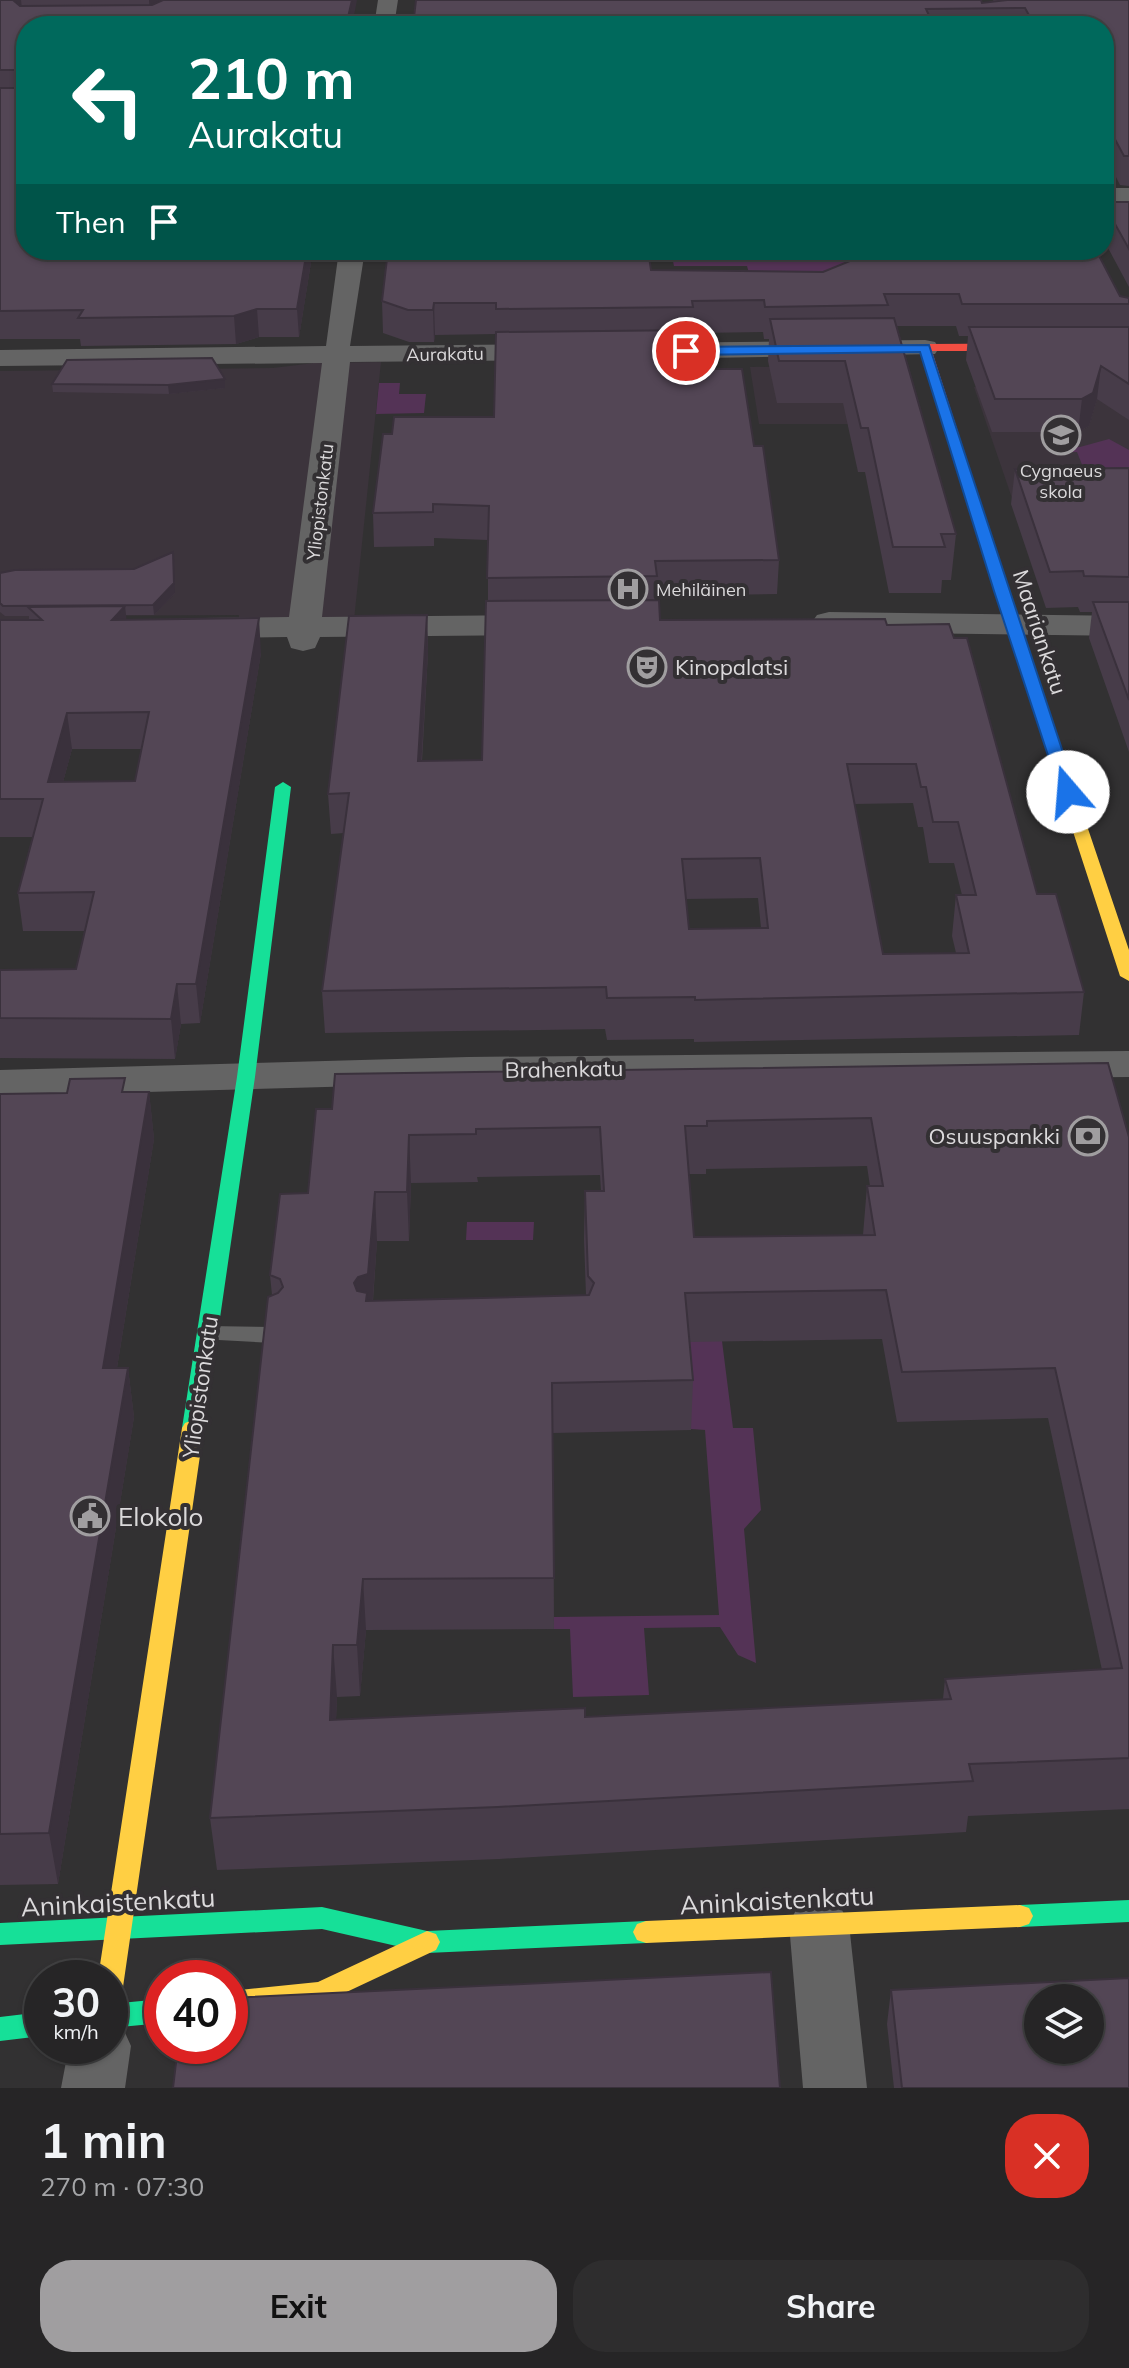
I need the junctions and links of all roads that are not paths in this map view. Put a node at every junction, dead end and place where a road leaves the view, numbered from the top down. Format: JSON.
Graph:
{"nodes":[{"id":1,"x":351,"y":260,"type":"edge"},
{"id":2,"x":1129,"y":347,"type":"edge"},
{"id":3,"x":925,"y":348,"type":"junction"},
{"id":4,"x":574,"y":352,"type":"edge"},
{"id":5,"x":621,"y":352,"type":"edge"},
{"id":6,"x":0,"y":358,"type":"edge"},
{"id":7,"x":803,"y":623,"type":"edge"},
{"id":8,"x":576,"y":624,"type":"edge"},
{"id":9,"x":1012,"y":624,"type":"junction"},
{"id":10,"x":1129,"y":626,"type":"edge"},
{"id":11,"x":168,"y":628,"type":"edge"},
{"id":12,"x":304,"y":634,"type":"junction"},
{"id":13,"x":283,"y":787,"type":"dead end"},
{"id":14,"x":1129,"y":976,"type":"edge"},
{"id":15,"x":1129,"y":1064,"type":"edge"},
{"id":16,"x":246,"y":1077,"type":"junction"},
{"id":17,"x":0,"y":1083,"type":"edge"},
{"id":18,"x":208,"y":1334,"type":"junction"},
{"id":19,"x":273,"y":1335,"type":"edge"},
{"id":20,"x":1129,"y":1911,"type":"edge"},
{"id":21,"x":819,"y":1924,"type":"junction"},
{"id":22,"x":120,"y":1928,"type":"junction"},
{"id":23,"x":0,"y":1934,"type":"edge"},
{"id":24,"x":427,"y":1942,"type":"junction"},
{"id":25,"x":115,"y":1960,"type":"edge"},
{"id":26,"x":248,"y":2001,"type":"edge"},
{"id":27,"x":24,"y":2026,"type":"edge"},
{"id":28,"x":0,"y":2029,"type":"edge"},
{"id":29,"x":97,"y":2064,"type":"edge"},
{"id":30,"x":93,"y":2088,"type":"edge"},
{"id":31,"x":835,"y":2088,"type":"edge"}],
"edges":[{"from":1,"to":12,"type":"street","name":"Yliopistonkatu"},
{"from":2,"to":3,"type":"street"},
{"from":3,"to":5,"type":"street"},
{"from":3,"to":9,"type":"street","name":"Maariankatu"},
{"from":4,"to":6,"type":"street","name":"Aurakatu"},
{"from":7,"to":9,"type":"street"},
{"from":8,"to":12,"type":"street"},
{"from":9,"to":10,"type":"street"},
{"from":9,"to":14,"type":"street","name":"Maariankatu"},
{"from":11,"to":12,"type":"street"},
{"from":13,"to":16,"type":"street","name":"Yliopistonkatu"},
{"from":15,"to":16,"type":"street","name":"Brahenkatu"},
{"from":16,"to":17,"type":"street","name":"Brahenkatu"},
{"from":16,"to":18,"type":"street","name":"Yliopistonkatu"},
{"from":18,"to":19,"type":"lane"},
{"from":18,"to":22,"type":"street","name":"Yliopistonkatu"},
{"from":20,"to":21,"type":"street","name":"Aninkaistenkatu"},
{"from":21,"to":24,"type":"street","name":"Aninkaistenkatu"},
{"from":21,"to":31,"type":"street"},
{"from":22,"to":23,"type":"street","name":"Aninkaistenkatu"},
{"from":22,"to":24,"type":"street","name":"Aninkaistenkatu"},
{"from":22,"to":25,"type":"street","name":"Yliopistonkatu"},
{"from":24,"to":26,"type":"street","name":"Aninkaistenkatu"},
{"from":27,"to":28,"type":"street"},
{"from":29,"to":30,"type":"street"}]}
